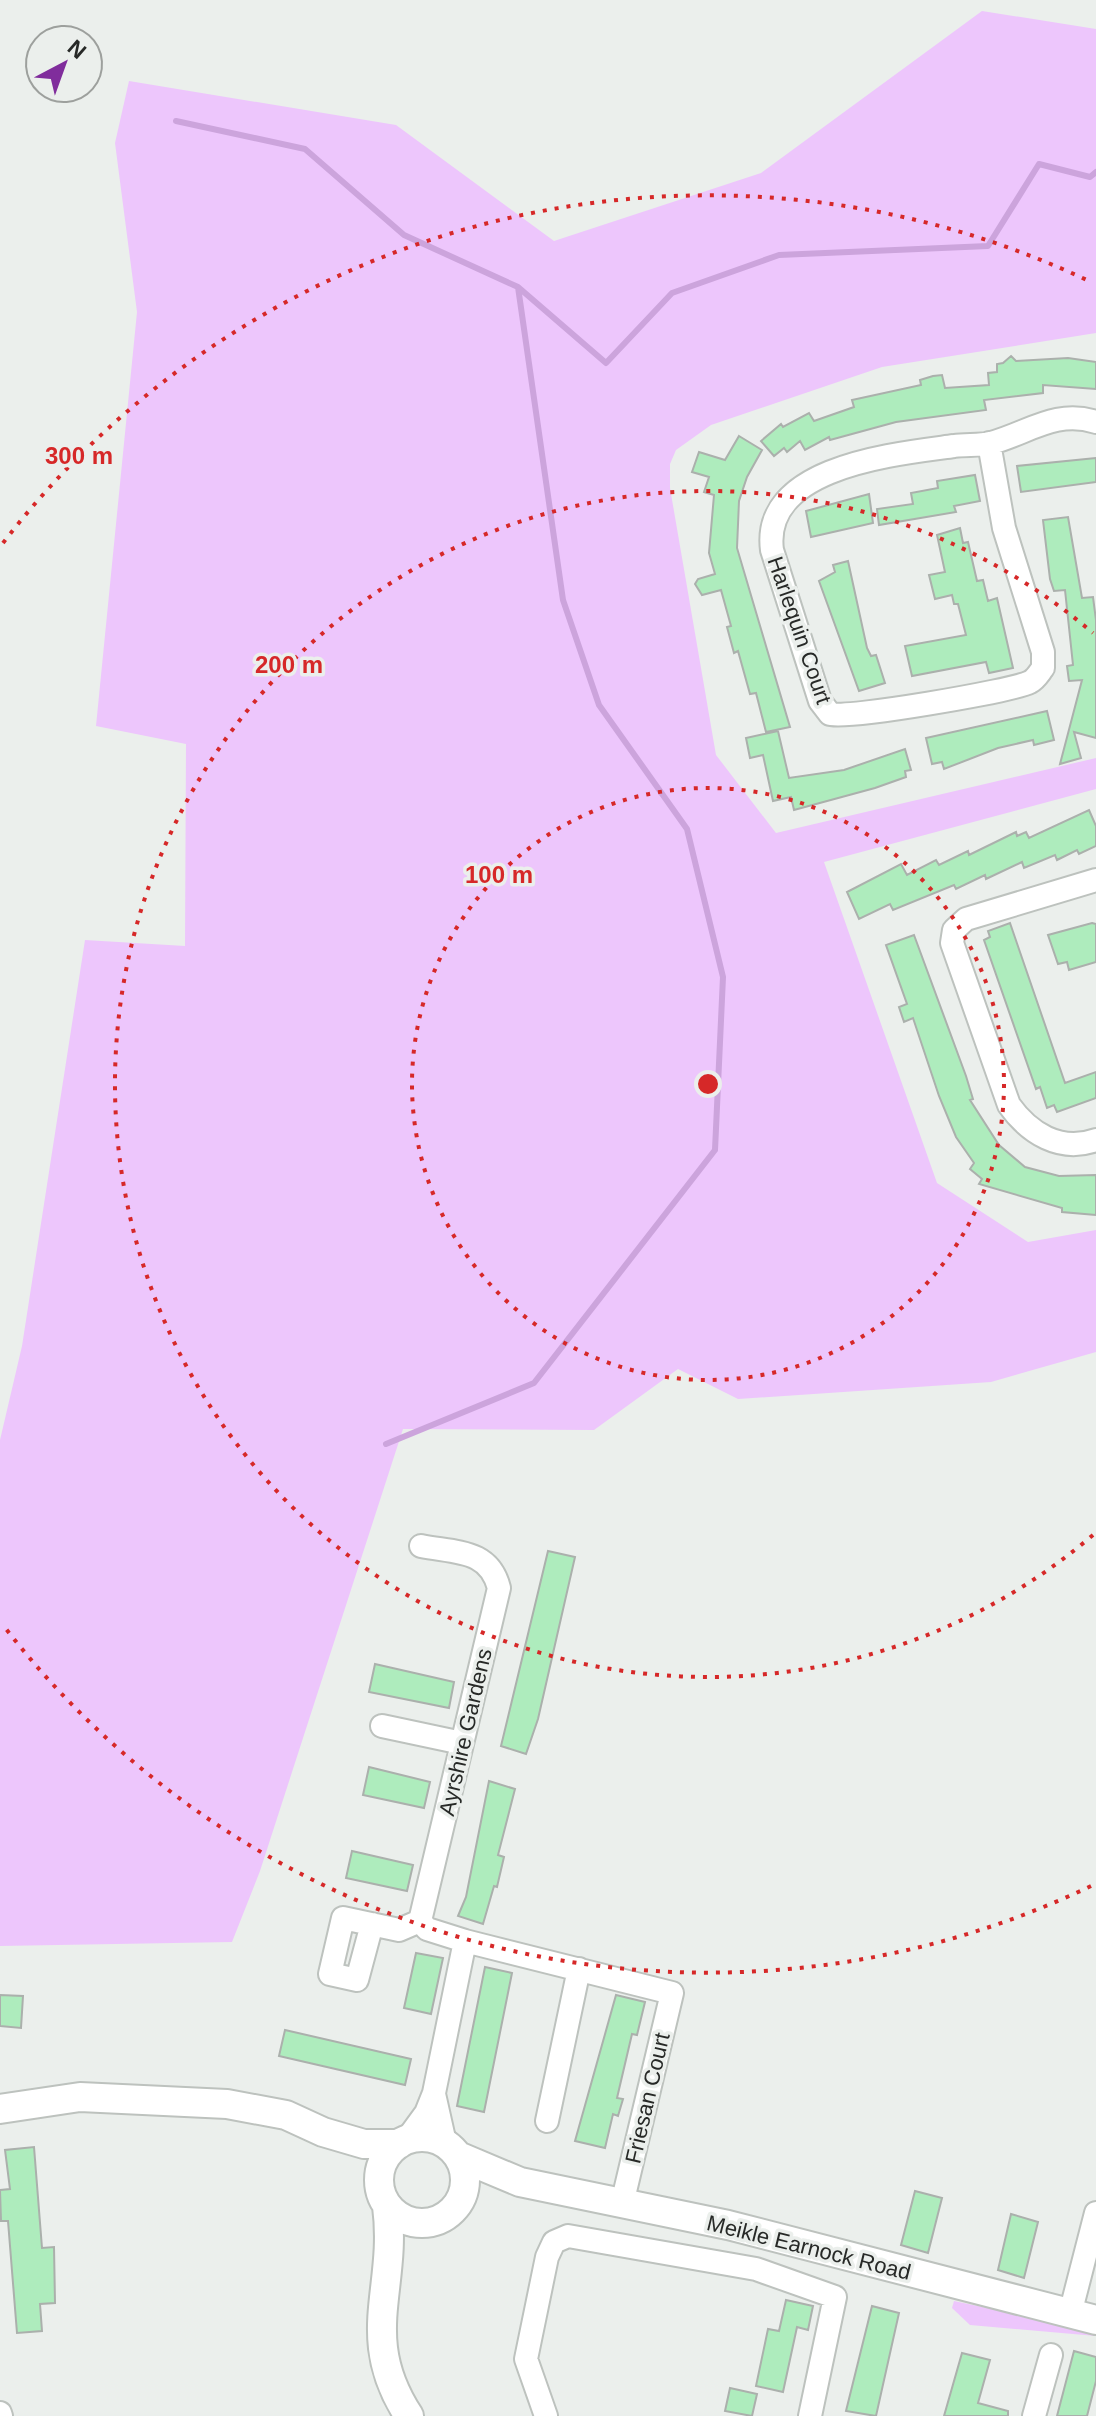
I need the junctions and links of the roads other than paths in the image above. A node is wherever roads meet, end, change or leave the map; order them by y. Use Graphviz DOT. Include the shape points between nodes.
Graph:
graph roads {
  1 [pos="1096,422"];
  2 [pos="989,443"];
  3 [pos="1096,880"];
  4 [pos="1096,1140"];
  5 [pos="421,1546"];
  6 [pos="382,1726"];
  7 [pos="462,1743"];
  8 [pos="420,1921"];
  9 [pos="372,1924"];
  10 [pos="465,1941"];
  11 [pos="579,1969"];
  12 [pos="434,2093"];
  13 [pos="0,2109"];
  14 [pos="547,2121"];
  15 [pos="323,2132"];
  16 [pos="403,2141"];
  17 [pos="452,2150"];
  18 [pos="520,2182"];
  19 [pos="383,2195"];
  20 [pos="622,2204"];
  21 [pos="1096,2213"];
  22 [pos="446,2214"];
  23 [pos="389,2269"];
  24 [pos="1083,2317"];
  25 [pos="1051,2355"];
  26 [pos="409,2416"];
  27 [pos="546,2416"];
  28 [pos="810,2416"];
  29 [pos="1034,2416"];
  1 -- 2 [label="street, Harlequin Court" via="1059,418"];
  2 -- 2 [label="street, Harlequin Court" via="1004,528 1043,652 1043,668 1031,681 958,700 846,717 830,714 820,701 772,550 770,535 781,508 802,484 828,472 883,458"];
  3 -- 4 [label="street" via="966,919 954,930 952,943 1009,1105 1021,1122 1050,1141"];
  5 -- 7 [label="street, Ayrshire Gardens" via="483,1559 495,1571 499,1588"];
  6 -- 7 [label="street"];
  7 -- 8 [label="street, Ayrshire Gardens"];
  8 -- 9 [label="street" via="399,1930"];
  8 -- 10 [label="street" via="427,1929"];
  10 -- 11 [label="street"];
  10 -- 12 [label="street"];
  11 -- 14 [label="street"];
  11 -- 20 [label="street, Friesan Court" via="672,1993"];
  12 -- 16 [label="street" via="426,2113"];
  12 -- 17 [label="street"];
  13 -- 15 [label="street" via="80,2097 227,2104 286,2115"];
  15 -- 16 [label="street" via="364,2144"];
  15 -- 19 [label="street"];
  16 -- 17 [label="street" via="426,2137"];
  16 -- 19 [label="street" via="380,2166"];
  17 -- 18 [label="street, Meikle Earnock Road"];
  17 -- 22 [label="street" via="465,2175 463,2194"];
  18 -- 20 [label="street, Meikle Earnock Road"];
  18 -- 22 [label="street, Meikle Earnock Road" via="486,2191"];
  19 -- 22 [label="street" via="399,2217 417,2224"];
  19 -- 23 [label="street" via="391,2234"];
  20 -- 24 [label="street, Meikle Earnock Road" via="728,2225"];
  21 -- 24 [label="street"];
  22 -- 23 [label="street"];
  23 -- 26 [label="street" via="380,2335 385,2370"];
  25 -- 29 [label="street"];
  27 -- 28 [label="street" via="526,2359 547,2257 554,2242 568,2236 756,2269 835,2297"];
}
